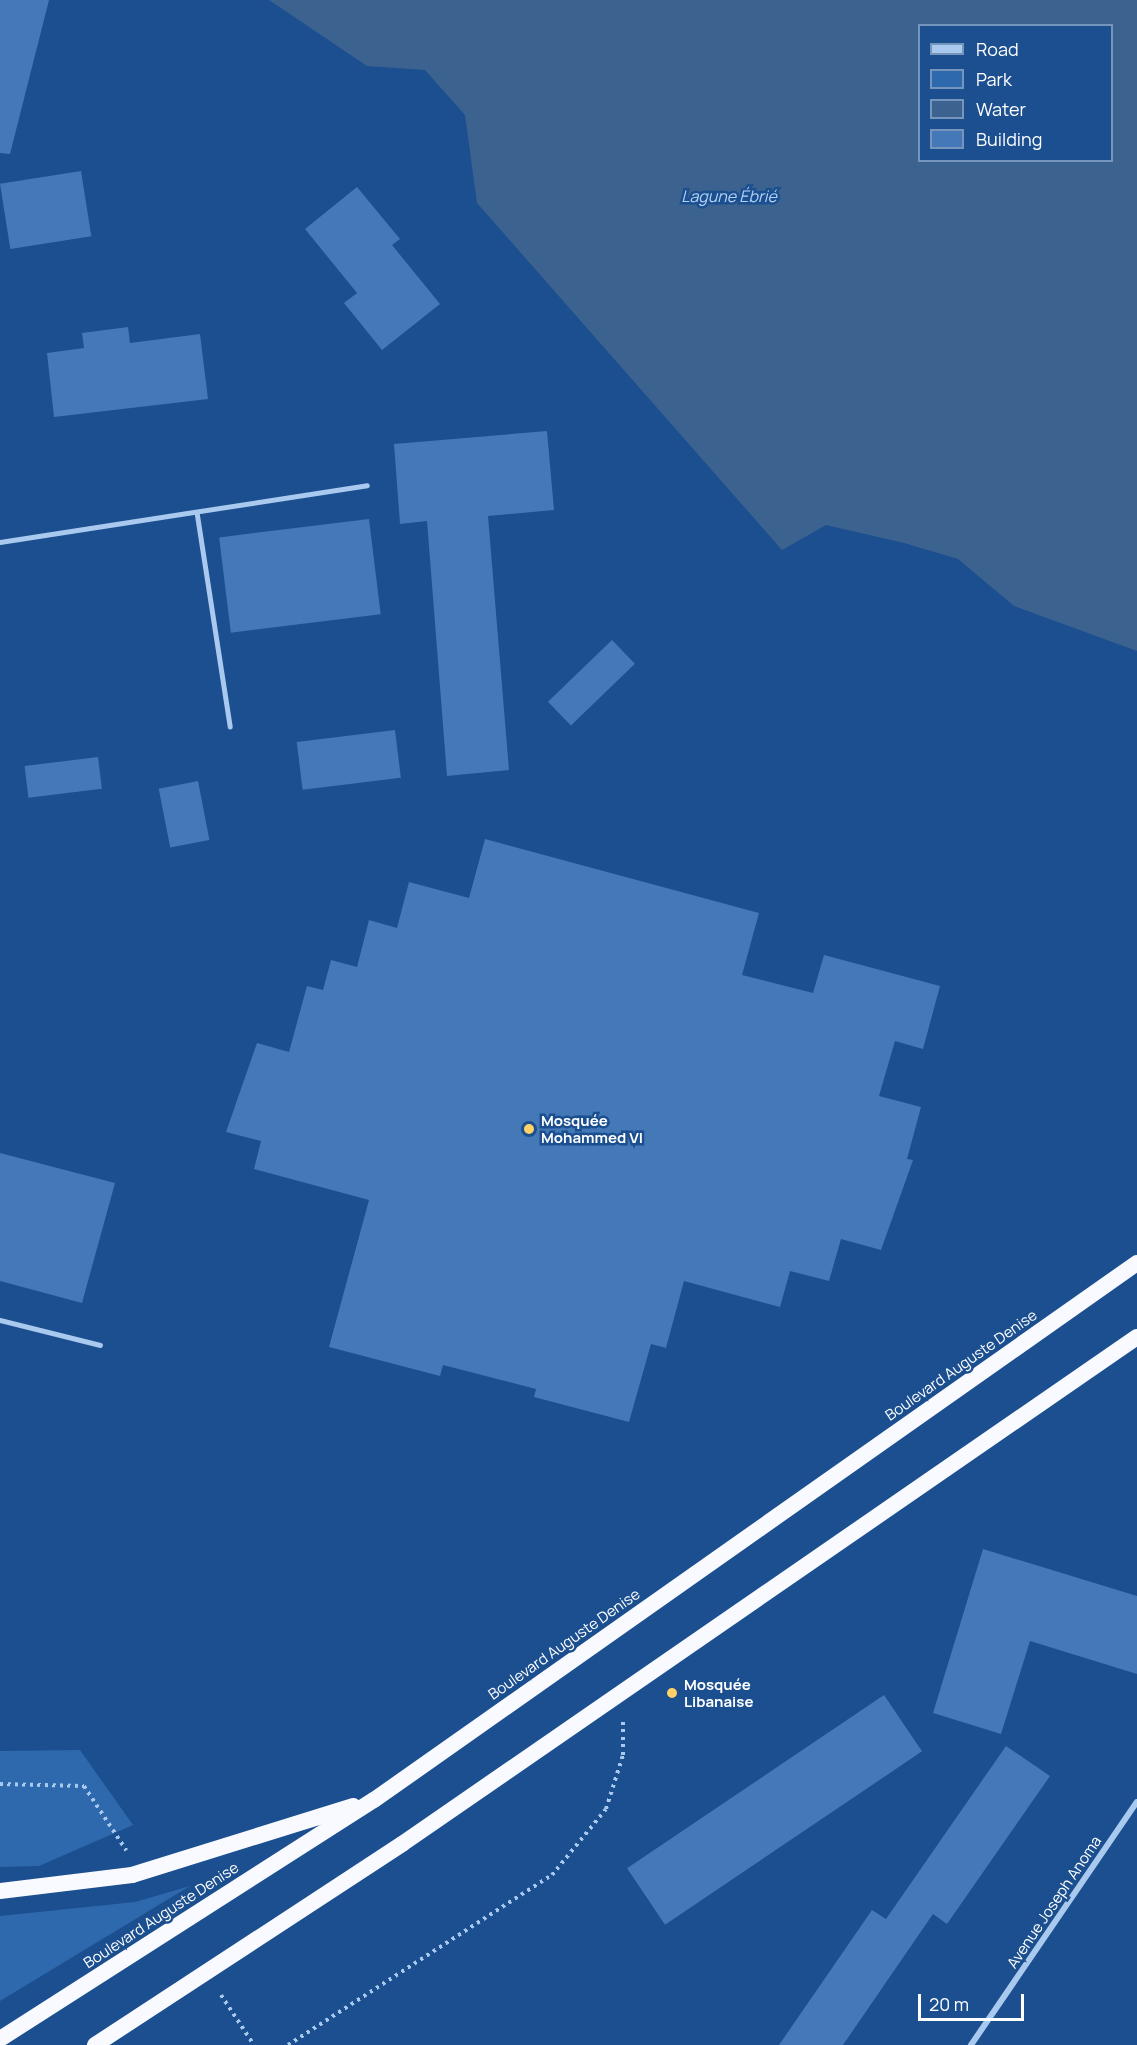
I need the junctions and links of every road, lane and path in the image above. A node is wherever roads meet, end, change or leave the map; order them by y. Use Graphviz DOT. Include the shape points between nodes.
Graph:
graph roads {
  1 [pos="367,485"];
  2 [pos="198,512"];
  3 [pos="0,542"];
  4 [pos="230,726"];
  5 [pos="1137,1263"];
  6 [pos="0,1320"];
  7 [pos="1137,1337"];
  8 [pos="100,1345"];
  9 [pos="623,1692"];
  10 [pos="0,1784"];
  11 [pos="84,1786"];
  12 [pos="374,1800"];
  13 [pos="1137,1802"];
  14 [pos="0,1891"];
  15 [pos="0,2039"];
  16 [pos="95,2045"];
  17 [pos="288,2045"];
  18 [pos="970,2045"];
  1 -- 2 [label="lane"];
  2 -- 3 [label="lane"];
  2 -- 4 [label="lane"];
  5 -- 12 [label="highway, Boulevard Auguste Denise"];
  6 -- 8 [label="lane"];
  7 -- 9 [label="highway"];
  9 -- 16 [label="highway"];
  9 -- 17 [label="path" via="623,1755 606,1809 552,1875"];
  10 -- 11 [label="path"];
  12 -- 14 [label="highway" via="132,1875"];
  12 -- 15 [label="highway, Boulevard Auguste Denise"];
  13 -- 18 [label="street, Avenue Joseph Anoma"];
}
